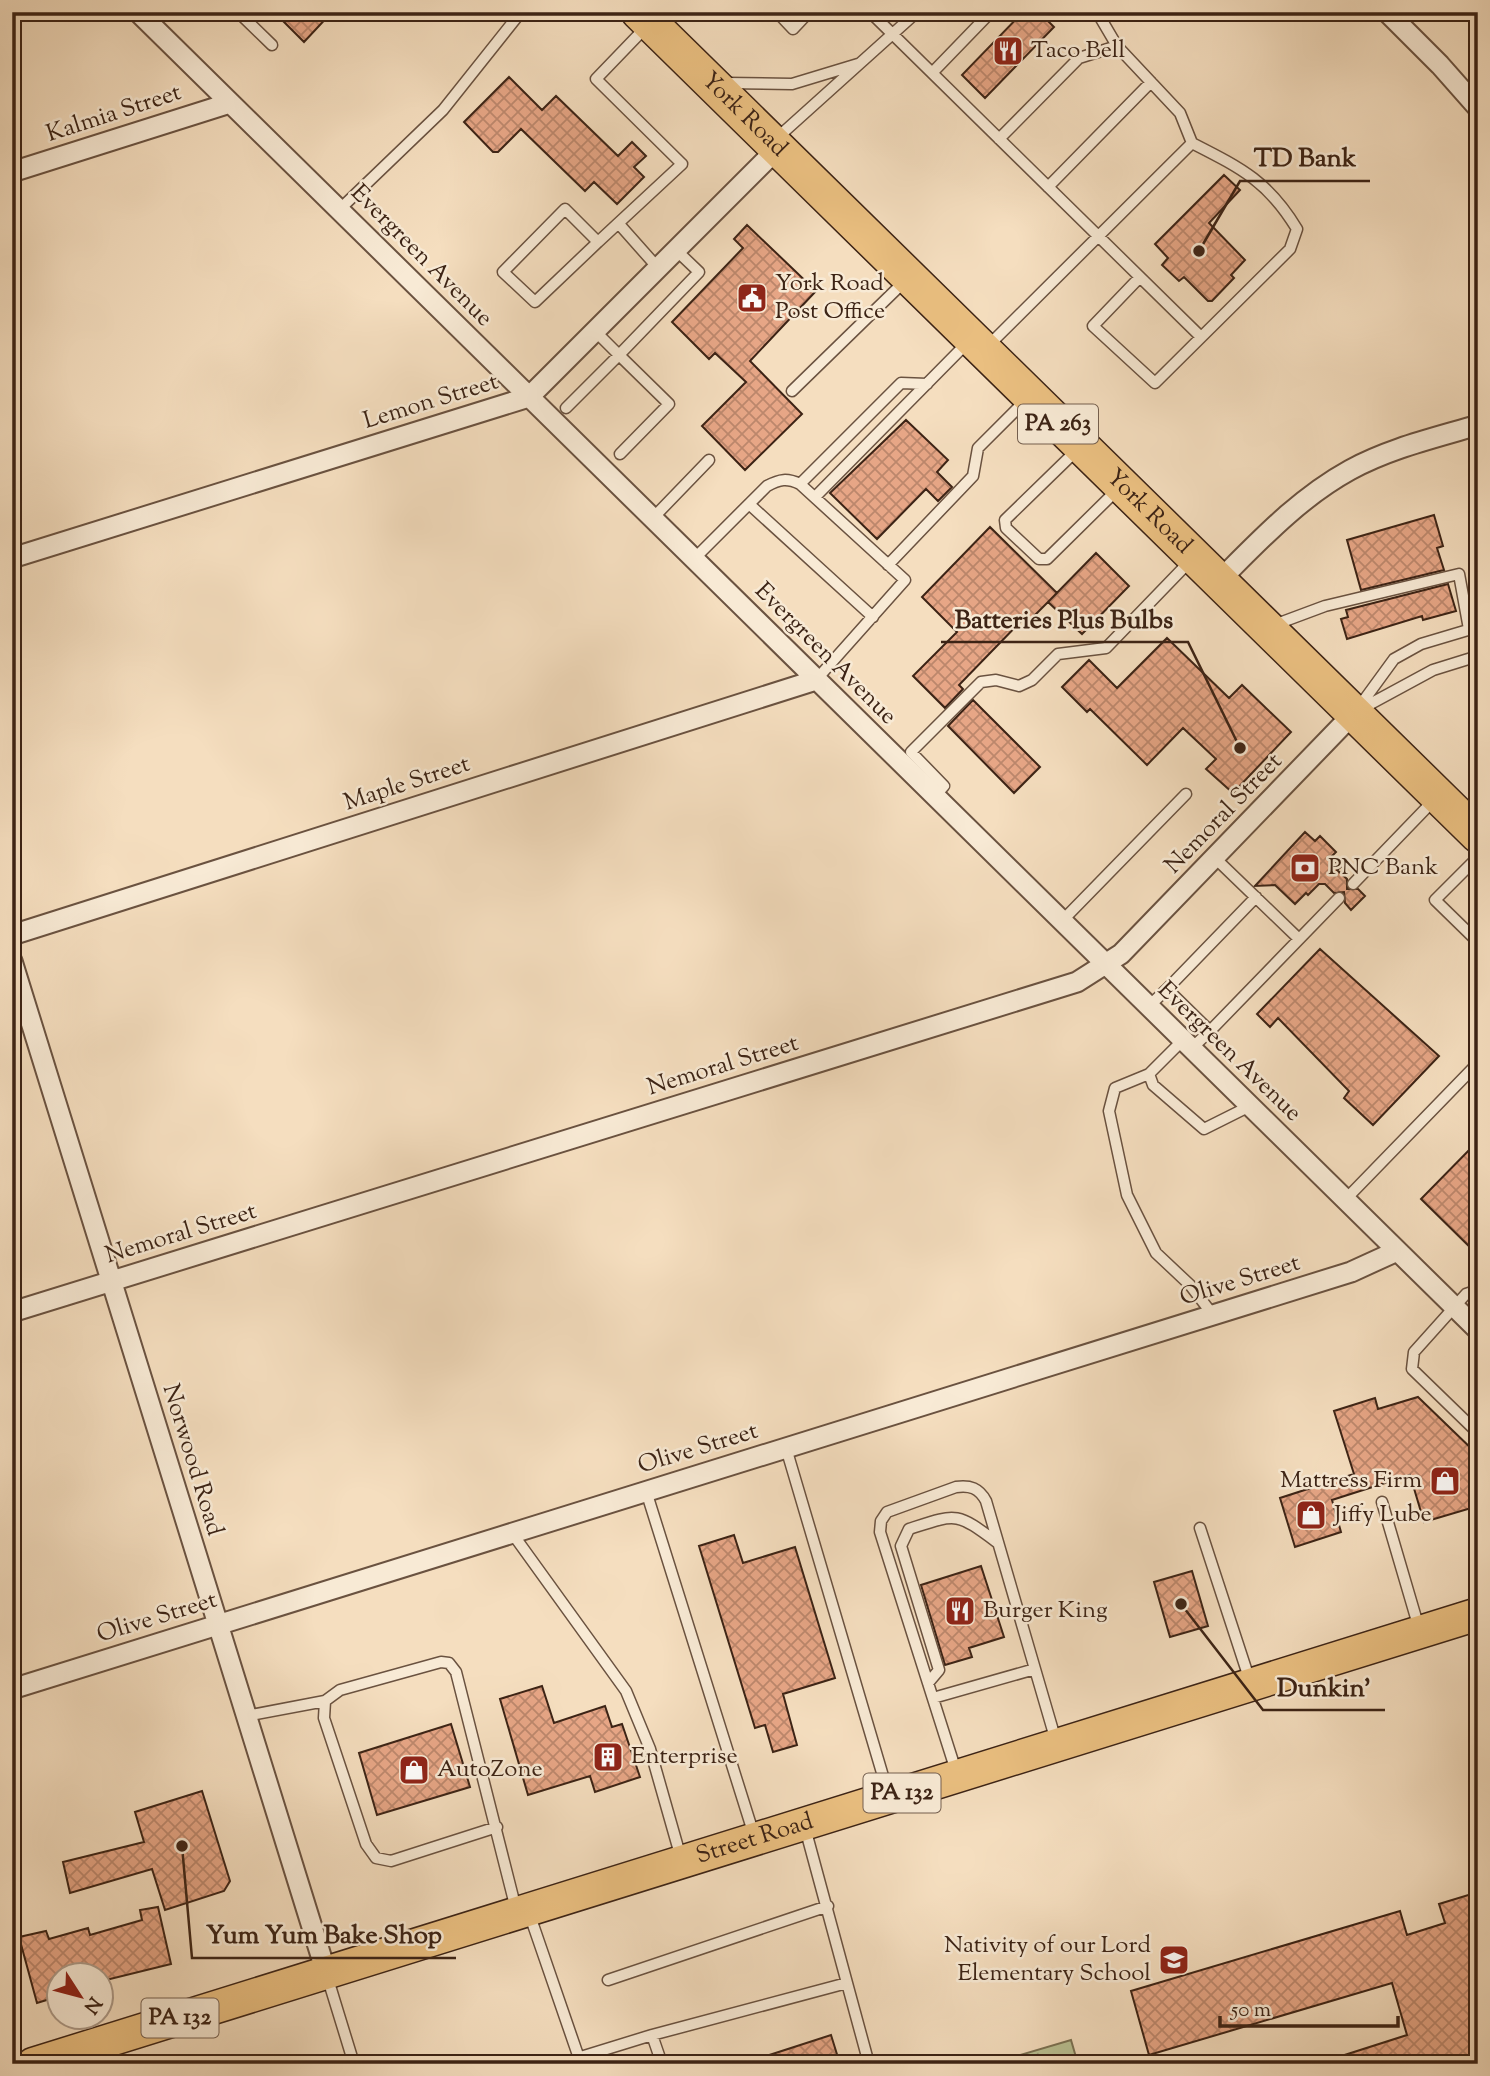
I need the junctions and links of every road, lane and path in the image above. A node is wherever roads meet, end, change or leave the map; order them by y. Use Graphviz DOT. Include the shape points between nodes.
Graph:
graph roads {
  1 [pos="238,12"];
  2 [pos="522,12"];
  3 [pos="777,12"];
  4 [pos="809,12"];
  5 [pos="870,12"];
  6 [pos="917,12"];
  7 [pos="991,12"];
  8 [pos="1097,12"];
  9 [pos="1387,12"];
  10 [pos="148,16"];
  11 [pos="644,18"];
  12 [pos="893,36"];
  13 [pos="272,45"];
  14 [pos="1117,46"];
  15 [pos="862,63"];
  16 [pos="932,73"];
  17 [pos="709,82"];
  18 [pos="1151,82"];
  19 [pos="230,103"];
  20 [pos="1478,108"];
  21 [pos="999,139"];
  22 [pos="1192,143"];
  23 [pos="774,146"];
  24 [pos="12,172"];
  25 [pos="1048,187"];
  26 [pos="339,210"];
  27 [pos="619,225"];
  28 [pos="1098,236"];
  29 [pos="598,242"];
  30 [pos="676,250"];
  31 [pos="658,268"];
  32 [pos="1140,277"];
  33 [pos="909,278"];
  34 [pos="595,331"];
  35 [pos="1201,337"];
  36 [pos="977,344"];
  37 [pos="619,355"];
  38 [pos="927,384"];
  39 [pos="792,391"];
  40 [pos="1030,396"];
  41 [pos="529,397"];
  42 [pos="566,408"];
  43 [pos="1478,425"];
  44 [pos="1081,446"];
  45 [pos="620,454"];
  46 [pos="709,460"];
  47 [pos="800,484"];
  48 [pos="1121,485"];
  49 [pos="815,497"];
  50 [pos="749,504"];
  51 [pos="653,518"];
  52 [pos="1194,557"];
  53 [pos="12,558"];
  54 [pos="694,559"];
  55 [pos="888,565"];
  56 [pos="1219,581"];
  57 [pos="873,617"];
  58 [pos="1267,628"];
  59 [pos="1473,628"];
  60 [pos="1478,656"];
  61 [pos="817,680"];
  62 [pos="1354,713"];
  63 [pos="1186,794"];
  64 [pos="935,796"];
  65 [pos="1438,796"];
  66 [pos="1478,835"];
  67 [pos="1215,858"];
  68 [pos="1478,858"];
  69 [pos="1353,884"];
  70 [pos="1256,897"];
  71 [pos="1339,898"];
  72 [pos="1062,921"];
  73 [pos="12,935"];
  74 [pos="1299,939"];
  75 [pos="1478,942"];
  76 [pos="12,961"];
  77 [pos="1105,964"];
  78 [pos="1167,989"];
  79 [pos="1149,1007"];
  80 [pos="1210,1031"];
  81 [pos="1183,1040"];
  82 [pos="1478,1063"];
  83 [pos="1149,1074"];
  84 [pos="1250,1106"];
  85 [pos="1345,1200"];
  86 [pos="1397,1251"];
  87 [pos="112,1281"];
  88 [pos="1478,1290"];
  89 [pos="1454,1306"];
  90 [pos="12,1312"];
  91 [pos="1213,1315"];
  92 [pos="1478,1330"];
  93 [pos="1478,1433"];
  94 [pos="786,1448"];
  95 [pos="646,1491"];
  96 [pos="1382,1502"];
  97 [pos="1200,1528"];
  98 [pos="512,1533"];
  99 [pos="998,1543"];
  100 [pos="1478,1614"];
  101 [pos="217,1625"];
  102 [pos="1420,1632"];
  103 [pos="1035,1669"];
  104 [pos="928,1683"];
  105 [pos="1252,1684"];
  106 [pos="12,1689"];
  107 [pos="933,1698"];
  108 [pos="324,1701"];
  109 [pos="245,1716"];
  110 [pos="1057,1745"];
  111 [pos="958,1776"];
  112 [pos="890,1797"];
  113 [pos="804,1824"];
  114 [pos="497,1827"];
  115 [pos="755,1839"];
  116 [pos="682,1862"];
  117 [pos="828,1906"];
  118 [pos="522,1911"];
  119 [pos="326,1972"];
  120 [pos="608,1980"];
  121 [pos="847,1983"];
  122 [pos="652,2035"];
  123 [pos="580,2061"];
  124 [pos="38,2063"];
  125 [pos="354,2064"];
  126 [pos="558,2064"];
  127 [pos="662,2064"];
  128 [pos="869,2064"];
  1 -- 13 [label="lane"];
  2 -- 26 [label="lane" via="443,110"];
  3 -- 4 [label="lane" via="793,29"];
  5 -- 12 [label="lane"];
  6 -- 12 [label="lane"];
  7 -- 16 [label="lane"];
  8 -- 14 [label="lane"];
  9 -- 20 [label="street"];
  10 -- 19 [label="street, Evergreen Avenue"];
  11 -- 17 [label="highway, York Road / PA 263"];
  11 -- 27 [label="lane" via="596,79 682,164"];
  12 -- 15 [label="lane"];
  12 -- 16 [label="lane"];
  14 -- 18 [label="lane"];
  14 -- 21 [label="lane" via="1079,58"];
  15 -- 17 [label="lane" via="792,84"];
  15 -- 23 [label="lane"];
  16 -- 21 [label="lane"];
  17 -- 23 [label="highway, York Road / PA 263"];
  18 -- 22 [label="lane" via="1180,113"];
  18 -- 25 [label="lane"];
  19 -- 24 [label="street, Kalmia Street"];
  19 -- 26 [label="street, Evergreen Avenue"];
  21 -- 25 [label="lane"];
  22 -- 28 [label="lane"];
  22 -- 35 [label="lane" via="1248,171 1282,204 1297,229 1290,249"];
  23 -- 30 [label="street, Lemon Street"];
  23 -- 33 [label="highway, York Road / PA 263"];
  25 -- 28 [label="lane"];
  26 -- 41 [label="street, Evergreen Avenue"];
  27 -- 29 [label="lane"];
  27 -- 31 [label="lane"];
  28 -- 32 [label="lane"];
  28 -- 36 [label="lane"];
  29 -- 29 [label="lane" via="565,209 503,272 536,302"];
  30 -- 31 [label="street, Lemon Street"];
  30 -- 37 [label="lane" via="699,272"];
  31 -- 34 [label="street, Lemon Street"];
  32 -- 35 [label="lane"];
  32 -- 35 [label="lane" via="1093,326 1155,383"];
  33 -- 36 [label="highway, York Road / PA 263"];
  33 -- 39 [label="lane"];
  34 -- 37 [label="lane"];
  34 -- 41 [label="street, Lemon Street"];
  36 -- 38 [label="lane"];
  36 -- 40 [label="highway, York Road / PA 263"];
  37 -- 42 [label="lane"];
  37 -- 45 [label="lane" via="669,404"];
  38 -- 47 [label="lane" via="901,383"];
  38 -- 49 [label="lane"];
  40 -- 44 [label="highway, York Road / PA 263"];
  40 -- 55 [label="lane" via="978,448 973,476"];
  41 -- 51 [label="street, Evergreen Avenue"];
  41 -- 53 [label="street, Lemon Street"];
  43 -- 56 [label="street" via="1352,469 1281,519"];
  44 -- 48 [label="highway, York Road / PA 263"];
  44 -- 48 [label="lane" via="1005,520 1006,528 1039,559 1047,559"];
  46 -- 51 [label="lane"];
  47 -- 49 [label="lane"];
  47 -- 50 [label="lane" via="779,480"];
  48 -- 52 [label="highway, York Road / PA 263"];
  49 -- 55 [label="lane"];
  50 -- 54 [label="lane"];
  50 -- 57 [label="lane"];
  51 -- 54 [label="street, Evergreen Avenue"];
  52 -- 56 [label="highway, York Road / PA 263"];
  52 -- 64 [label="lane" via="1106,648 1058,654 1032,680 1019,686 996,680 981,682 911,752 944,786"];
  54 -- 61 [label="street, Evergreen Avenue"];
  55 -- 57 [label="lane" via="905,580"];
  56 -- 58 [label="highway, York Road / PA 263"];
  57 -- 61 [label="lane"];
  58 -- 59 [label="lane" via="1325,606 1459,574"];
  58 -- 62 [label="highway, York Road / PA 263"];
  59 -- 62 [label="lane" via="1421,644 1394,659"];
  60 -- 62 [label="lane" via="1433,670"];
  61 -- 64 [label="street, Evergreen Avenue"];
  61 -- 73 [label="street, Maple Street"];
  62 -- 65 [label="highway, York Road / PA 263"];
  62 -- 67 [label="street, Nemoral Street"];
  63 -- 72 [label="lane"];
  64 -- 72 [label="street, Evergreen Avenue"];
  65 -- 66 [label="highway, York Road / PA 263"];
  65 -- 69 [label="lane"];
  67 -- 70 [label="lane"];
  67 -- 77 [label="street, Nemoral Street" via="1121,954"];
  68 -- 75 [label="lane" via="1435,900"];
  70 -- 74 [label="lane"];
  70 -- 78 [label="lane"];
  71 -- 74 [label="lane"];
  72 -- 77 [label="street, Evergreen Avenue"];
  74 -- 80 [label="lane"];
  76 -- 87 [label="street, Norwood Road"];
  77 -- 79 [label="street, Evergreen Avenue"];
  77 -- 87 [label="street, Nemoral Street" via="1077,982"];
  78 -- 79 [label="lane"];
  78 -- 80 [label="lane"];
  79 -- 81 [label="street, Evergreen Avenue"];
  80 -- 81 [label="lane" via="1194,1046"];
  81 -- 83 [label="lane"];
  81 -- 84 [label="street, Evergreen Avenue"];
  82 -- 85 [label="lane"];
  83 -- 84 [label="lane" via="1153,1085 1203,1129"];
  83 -- 91 [label="lane" via="1115,1088 1109,1111 1127,1195 1156,1253"];
  84 -- 85 [label="street, Evergreen Avenue"];
  85 -- 86 [label="street, Evergreen Avenue"];
  86 -- 89 [label="street, Evergreen Avenue"];
  86 -- 91 [label="street, Olive Street" via="1351,1272"];
  87 -- 90 [label="street, Nemoral Street"];
  87 -- 101 [label="street, Norwood Road"];
  88 -- 89 [label="lane"];
  89 -- 92 [label="street, Evergreen Avenue"];
  89 -- 93 [label="lane" via="1414,1352 1412,1369"];
  91 -- 94 [label="street, Olive Street"];
  94 -- 95 [label="street, Olive Street"];
  94 -- 112 [label="lane"];
  95 -- 98 [label="street, Olive Street"];
  95 -- 115 [label="lane"];
  96 -- 102 [label="lane"];
  97 -- 105 [label="lane"];
  98 -- 101 [label="street, Olive Street"];
  98 -- 116 [label="lane" via="626,1691 650,1749"];
  99 -- 103 [label="lane"];
  99 -- 104 [label="lane" via="966,1519 950,1515 909,1529 901,1546 939,1670"];
  99 -- 104 [label="lane" via="982,1493 967,1485 897,1507 881,1521 884,1546"];
  100 -- 102 [label="main road, Street Road / PA 132"];
  101 -- 106 [label="street, Olive Street"];
  101 -- 109 [label="street, Norwood Road"];
  102 -- 105 [label="main road, Street Road / PA 132"];
  103 -- 107 [label="lane"];
  103 -- 110 [label="lane"];
  104 -- 107 [label="lane"];
  105 -- 110 [label="main road, Street Road / PA 132"];
  107 -- 111 [label="lane"];
  108 -- 109 [label="lane"];
  108 -- 114 [label="lane" via="324,1718 366,1844 376,1858 391,1861"];
  108 -- 114 [label="lane" via="340,1690 449,1663 456,1672"];
  109 -- 119 [label="street, Norwood Road"];
  110 -- 111 [label="main road, Street Road / PA 132"];
  111 -- 112 [label="main road, Street Road / PA 132"];
  112 -- 113 [label="main road, Street Road / PA 132"];
  113 -- 115 [label="main road, Street Road / PA 132"];
  113 -- 117 [label="lane"];
  114 -- 118 [label="lane"];
  115 -- 116 [label="main road, Street Road / PA 132"];
  116 -- 118 [label="main road, Street Road / PA 132"];
  117 -- 120 [label="lane"];
  117 -- 121 [label="lane"];
  118 -- 119 [label="main road, Street Road / PA 132"];
  118 -- 123 [label="lane"];
  119 -- 124 [label="main road, Street Road / PA 132"];
  119 -- 125 [label="lane"];
  121 -- 122 [label="lane"];
  121 -- 128 [label="lane"];
  122 -- 123 [label="lane"];
  122 -- 127 [label="lane"];
  123 -- 126 [label="lane"];
}
